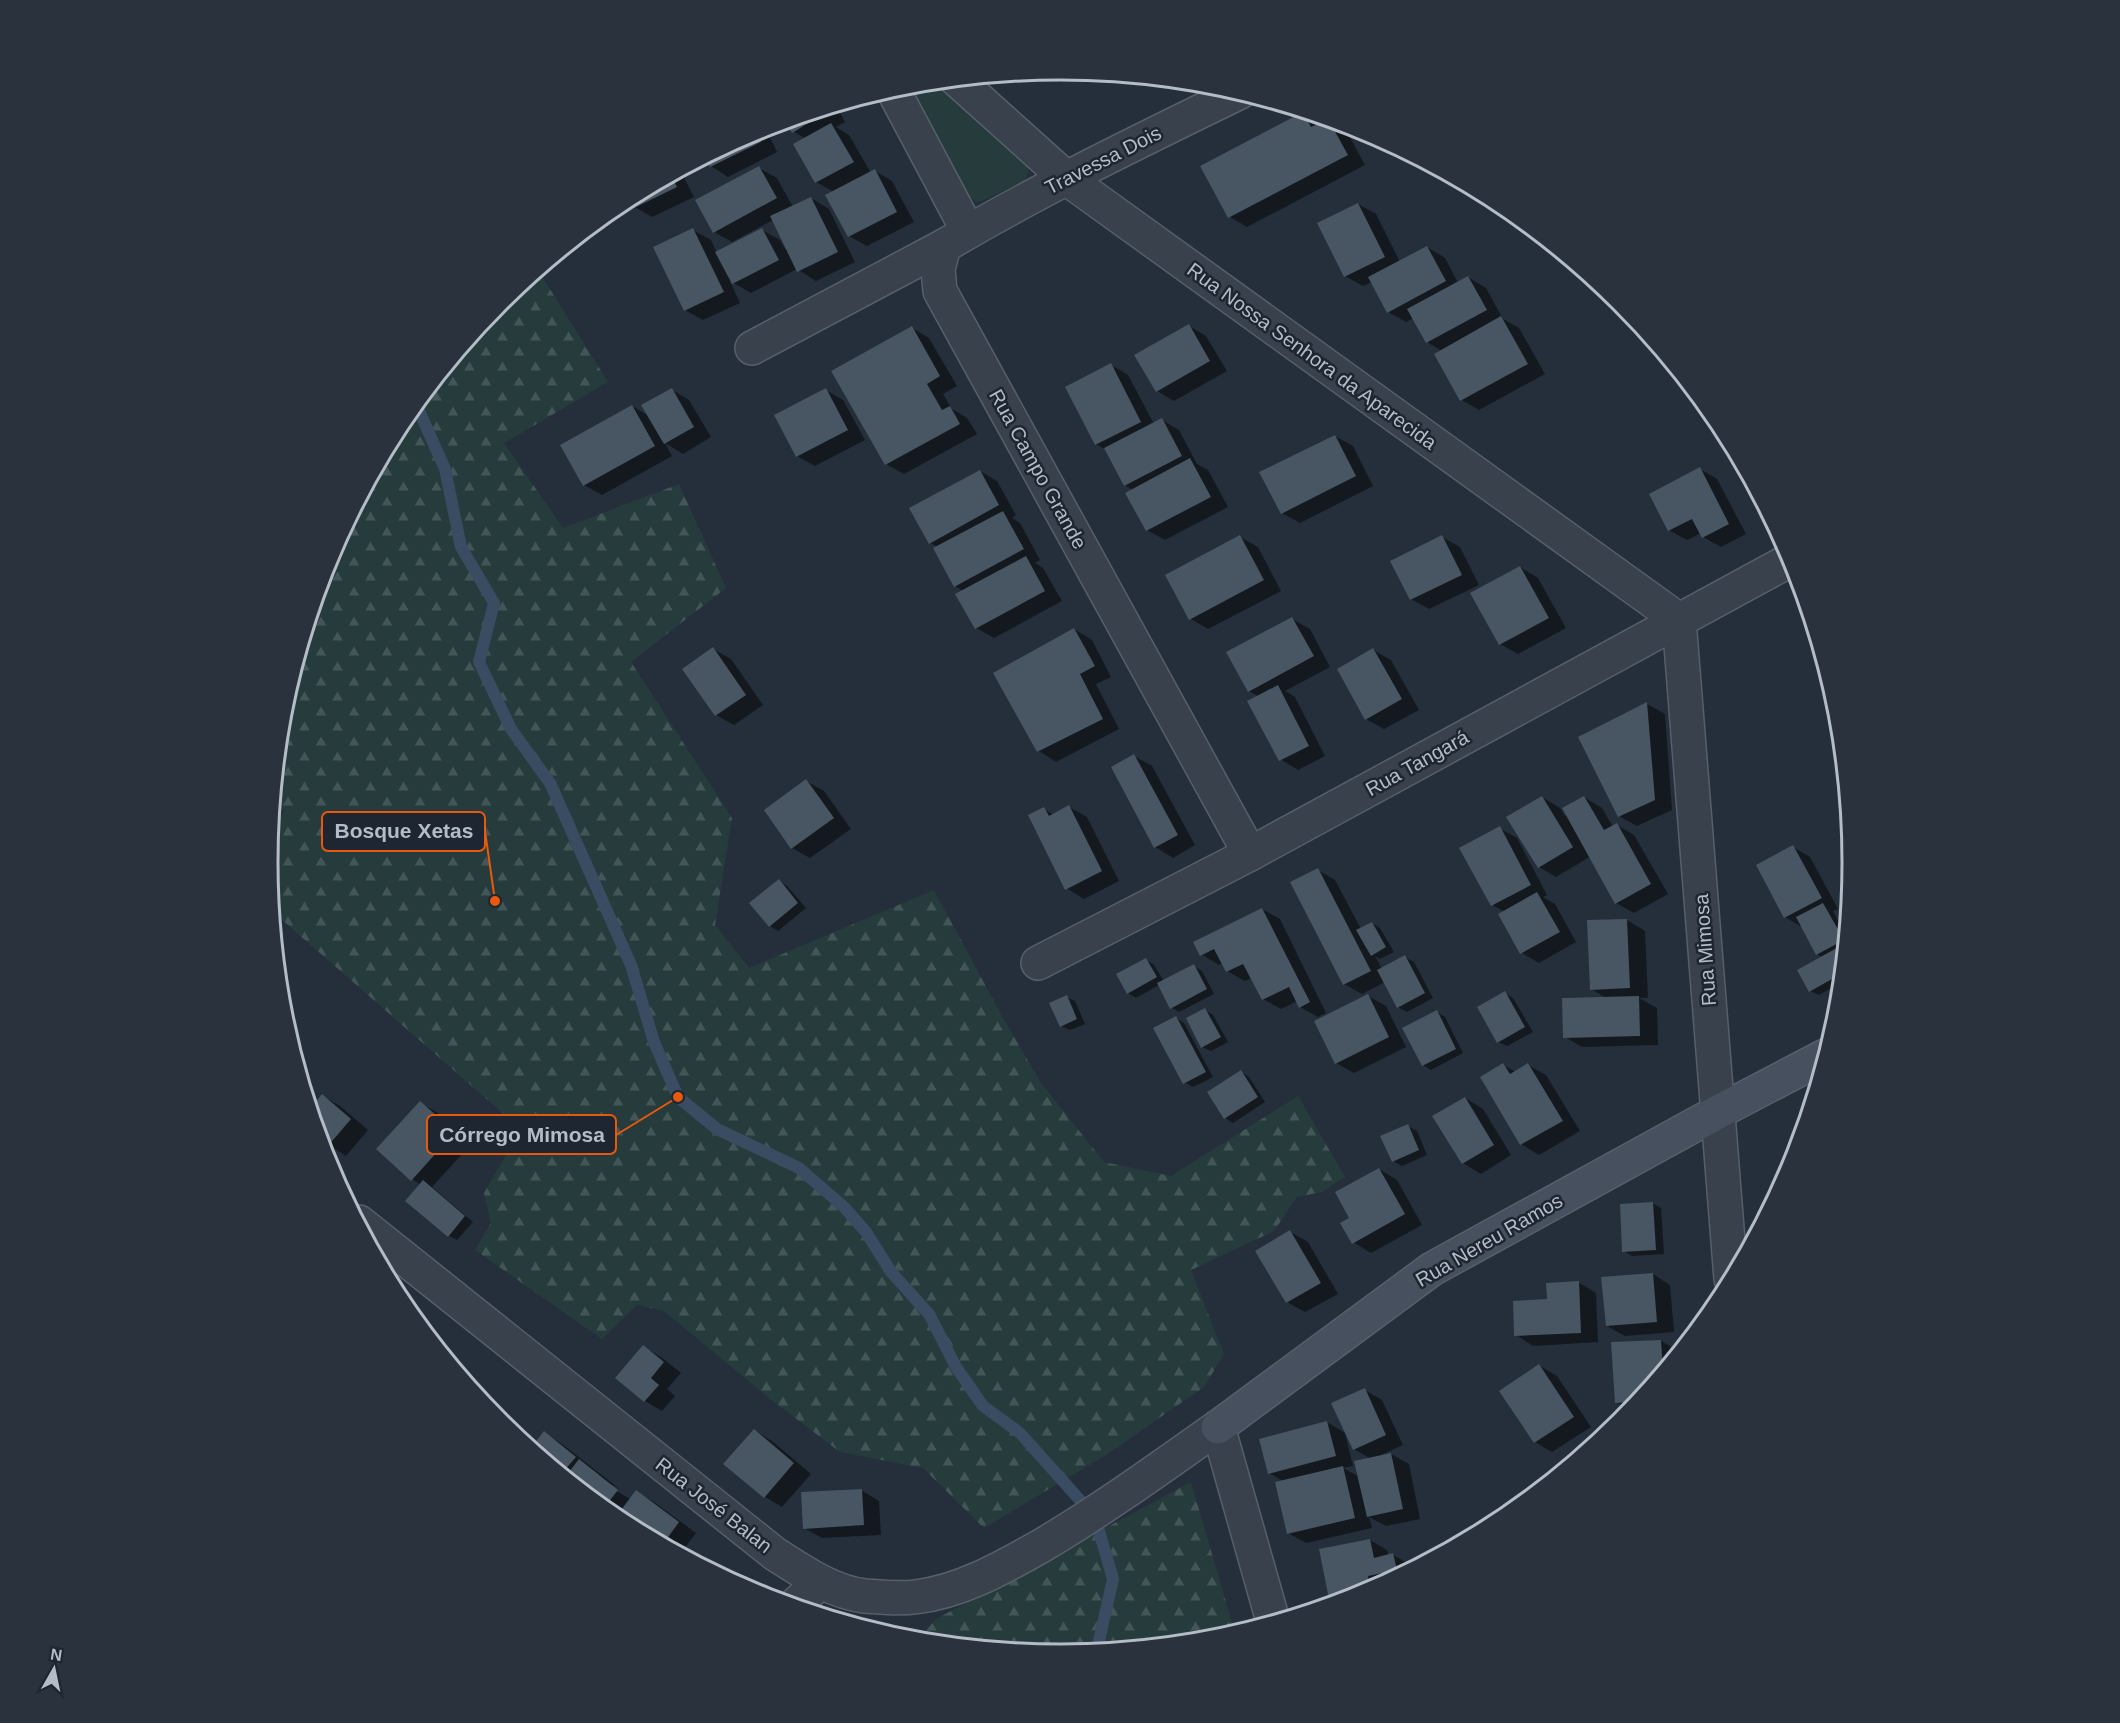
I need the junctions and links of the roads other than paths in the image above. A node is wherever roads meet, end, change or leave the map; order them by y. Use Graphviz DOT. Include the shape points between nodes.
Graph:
graph roads {
  1 [pos="963,85"];
  2 [pos="896,97"];
  3 [pos="1227,98"];
  4 [pos="1066,178"];
  5 [pos="956,239"];
  6 [pos="752,348"];
  7 [pos="1783,564"];
  8 [pos="1679,620"];
  9 [pos="1250,854"];
  10 [pos="1038,963"];
  11 [pos="1816,1061"];
  12 [pos="1718,1112"];
  13 [pos="373,1233"];
  14 [pos="1730,1264"];
  15 [pos="1218,1427"];
  16 [pos="1116,1499"];
  17 [pos="820,1582"];
  18 [pos="801,1599"];
  19 [pos="1271,1614"];
  1 -- 4 [label="street, Rua Nossa Senhora da Aparecida"];
  2 -- 5 [label="street"];
  3 -- 4 [label="street, Travessa Dois"];
  4 -- 5 [label="street, Travessa Dois"];
  4 -- 8 [label="street, Rua Nossa Senhora da Aparecida"];
  5 -- 6 [label="street, Travessa Dois"];
  5 -- 9 [label="street, Rua Campo Grande" via="938,269 940,291"];
  7 -- 8 [label="street, Rua Tangará"];
  8 -- 9 [label="street, Rua Tangará"];
  8 -- 12 [label="street, Rua Mimosa"];
  9 -- 10 [label="street, Rua Tangará"];
  11 -- 12 [label="street, Rua Nereu Ramos"];
  12 -- 14 [label="street, Rua Mimosa"];
  12 -- 15 [label="street, Rua Nereu Ramos" via="1432,1269"];
  13 -- 17 [label="street, Rua José Balan" via="775,1554"];
  15 -- 16 [label="street, Rua Nereu Ramos"];
  15 -- 19 [label="street"];
  16 -- 17 [label="street, Rua José Balan" via="996,1572 957,1587 915,1597 863,1596"];
  17 -- 18 [label="street"];
}
